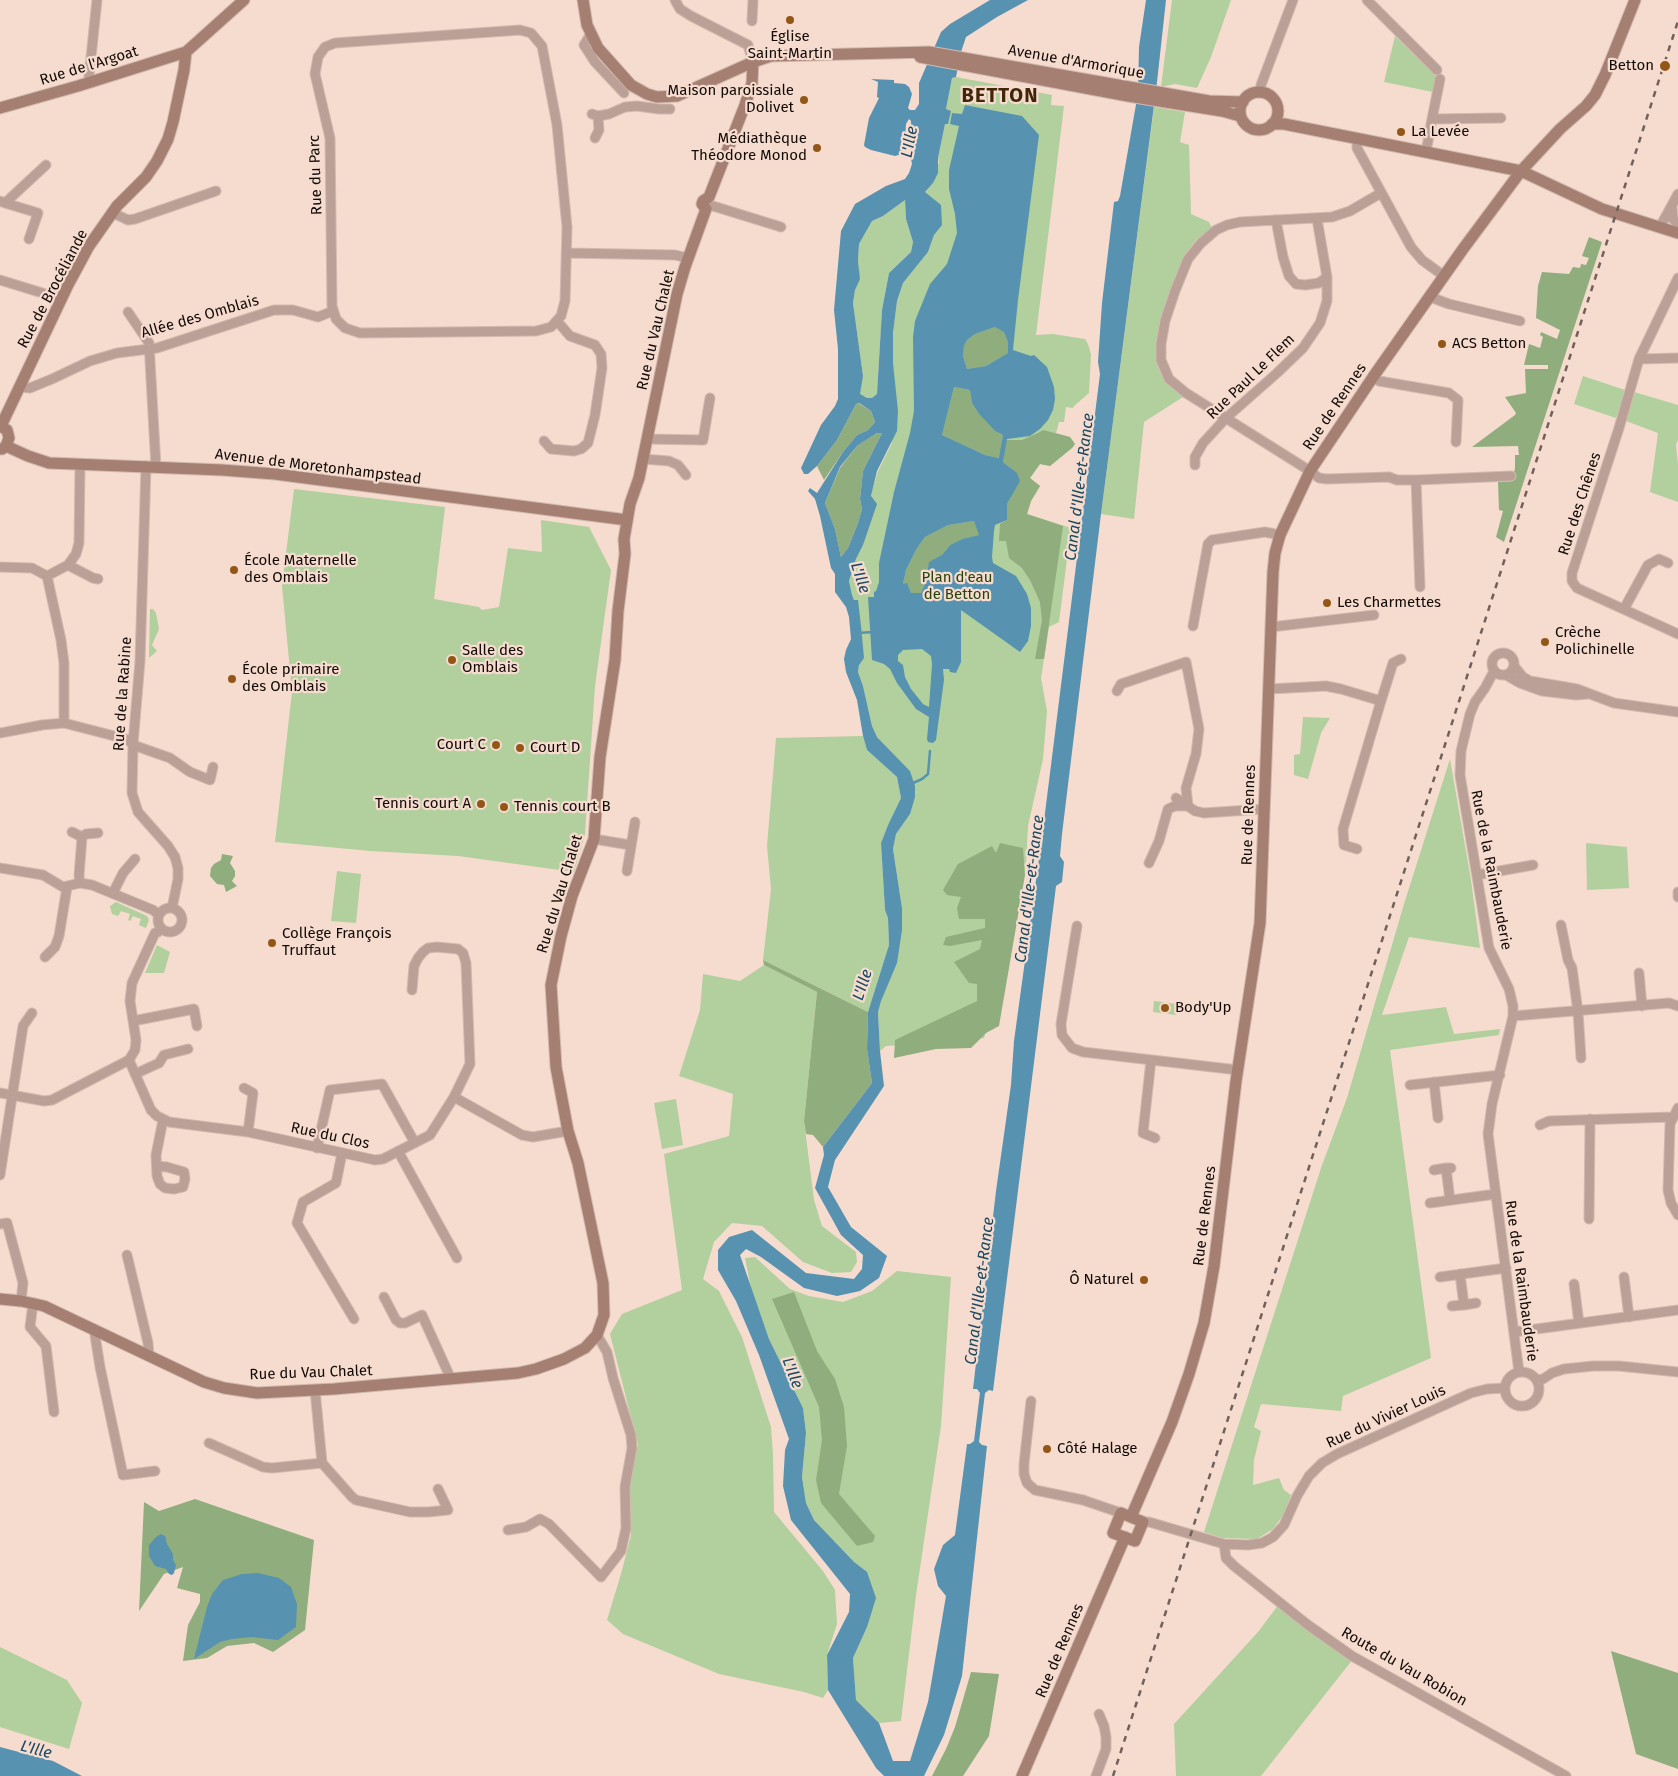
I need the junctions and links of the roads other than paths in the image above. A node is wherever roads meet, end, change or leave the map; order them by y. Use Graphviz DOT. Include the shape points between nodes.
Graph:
graph roads {
  1 [pos="96,0"];
  2 [pos="244,0"];
  3 [pos="583,0"];
  4 [pos="675,0"];
  5 [pos="753,0"];
  6 [pos="1293,0"];
  7 [pos="1367,0"];
  8 [pos="1635,0"];
  9 [pos="752,21"];
  10 [pos="186,52"];
  11 [pos="753,62"];
  12 [pos="90,81"];
  13 [pos="628,89"];
  14 [pos="1260,93"];
  15 [pos="1159,96"];
  16 [pos="1243,102"];
  17 [pos="625,107"];
  18 [pos="0,108"];
  19 [pos="670,108"];
  20 [pos="1277,111"];
  21 [pos="1240,116"];
  22 [pos="1501,118"];
  23 [pos="1432,119"];
  24 [pos="1272,124"];
  25 [pos="1314,130"];
  26 [pos="595,138"];
  27 [pos="1357,139"];
  28 [pos="1426,152"];
  29 [pos="46,165"];
  30 [pos="1521,171"];
  31 [pos="216,191"];
  32 [pos="1381,193"];
  33 [pos="1678,194"];
  34 [pos="3,202"];
  35 [pos="709,204"];
  36 [pos="1672,206"];
  37 [pos="113,214"];
  38 [pos="1317,219"];
  39 [pos="1276,220"];
  40 [pos="1678,224"];
  41 [pos="781,227"];
  42 [pos="1660,227"];
  43 [pos="1678,233"];
  44 [pos="29,239"];
  45 [pos="567,253"];
  46 [pos="688,258"];
  47 [pos="1327,276"];
  48 [pos="1444,276"];
  49 [pos="1678,278"];
  50 [pos="0,280"];
  51 [pos="1430,297"];
  52 [pos="62,299"];
  53 [pos="333,311"];
  54 [pos="128,312"];
  55 [pos="1520,321"];
  56 [pos="557,322"];
  57 [pos="150,348"];
  58 [pos="1678,358"];
  59 [pos="1639,359"];
  60 [pos="1373,376"];
  61 [pos="20,387"];
  62 [pos="710,398"];
  63 [pos="1226,418"];
  64 [pos="1,426"];
  65 [pos="647,439"];
  66 [pos="544,441"];
  67 [pos="1456,442"];
  68 [pos="3,448"];
  69 [pos="643,459"];
  70 [pos="80,465"];
  71 [pos="1195,465"];
  72 [pos="151,467"];
  73 [pos="1310,471"];
  74 [pos="686,475"];
  75 [pos="1511,476"];
  76 [pos="1416,480"];
  77 [pos="627,520"];
  78 [pos="1280,535"];
  79 [pos="1668,562"];
  80 [pos="68,565"];
  81 [pos="0,567"];
  82 [pos="47,576"];
  83 [pos="98,579"];
  84 [pos="1420,586"];
  85 [pos="1624,609"];
  86 [pos="1374,615"];
  87 [pos="1194,626"];
  88 [pos="1271,627"];
  89 [pos="1678,634"];
  90 [pos="1401,658"];
  91 [pos="1514,666"];
  92 [pos="1494,672"];
  93 [pos="1506,675"];
  94 [pos="1269,688"];
  95 [pos="1117,691"];
  96 [pos="1587,694"];
  97 [pos="1381,701"];
  98 [pos="1678,712"];
  99 [pos="64,723"];
  100 [pos="0,733"];
  101 [pos="133,744"];
  102 [pos="213,767"];
  103 [pos="1176,798"];
  104 [pos="1188,806"];
  105 [pos="1264,809"];
  106 [pos="635,822"];
  107 [pos="72,832"];
  108 [pos="98,833"];
  109 [pos="82,837"];
  110 [pos="594,839"];
  111 [pos="630,845"];
  112 [pos="1357,849"];
  113 [pos="135,859"];
  114 [pos="1149,863"];
  115 [pos="1533,865"];
  116 [pos="0,868"];
  117 [pos="627,871"];
  118 [pos="1477,876"];
  119 [pos="80,883"];
  120 [pos="67,887"];
  121 [pos="1678,892"];
  122 [pos="113,893"];
  123 [pos="1678,897"];
  124 [pos="172,908"];
  125 [pos="158,915"];
  126 [pos="1561,925"];
  127 [pos="1077,926"];
  128 [pos="160,928"];
  129 [pos="45,957"];
  130 [pos="1639,973"];
  131 [pos="412,990"];
  132 [pos="1642,1006"];
  133 [pos="1678,1006"];
  134 [pos="1578,1012"];
  135 [pos="32,1013"];
  136 [pos="1513,1016"];
  137 [pos="133,1021"];
  138 [pos="196,1026"];
  139 [pos="188,1049"];
  140 [pos="1581,1058"];
  141 [pos="129,1060"];
  142 [pos="1151,1060"];
  143 [pos="1238,1070"];
  144 [pos="135,1074"];
  145 [pos="1500,1075"];
  146 [pos="1434,1082"];
  147 [pos="1410,1085"];
  148 [pos="244,1088"];
  149 [pos="0,1094"];
  150 [pos="13,1096"];
  151 [pos="454,1097"];
  152 [pos="1678,1108"];
  153 [pos="1672,1117"];
  154 [pos="1438,1118"];
  155 [pos="1590,1119"];
  156 [pos="163,1120"];
  157 [pos="1540,1125"];
  158 [pos="568,1131"];
  159 [pos="248,1132"];
  160 [pos="1155,1138"];
  161 [pos="415,1143"];
  162 [pos="317,1148"];
  163 [pos="398,1151"];
  164 [pos="342,1153"];
  165 [pos="157,1166"];
  166 [pos="1434,1170"];
  167 [pos="0,1175"];
  168 [pos="1496,1194"];
  169 [pos="1450,1200"];
  170 [pos="1430,1203"];
  171 [pos="1678,1215"];
  172 [pos="1589,1219"];
  173 [pos="0,1224"];
  174 [pos="127,1255"];
  175 [pos="457,1258"];
  176 [pos="1506,1268"];
  177 [pos="1460,1274"];
  178 [pos="1440,1277"];
  179 [pos="1624,1277"];
  180 [pos="1574,1284"];
  181 [pos="384,1297"];
  182 [pos="0,1299"];
  183 [pos="20,1301"];
  184 [pos="33,1303"];
  185 [pos="1476,1303"];
  186 [pos="1464,1305"];
  187 [pos="1452,1306"];
  188 [pos="1678,1310"];
  189 [pos="1629,1317"];
  190 [pos="354,1319"];
  191 [pos="1579,1323"];
  192 [pos="94,1329"];
  193 [pos="1514,1332"];
  194 [pos="597,1335"];
  195 [pos="148,1355"];
  196 [pos="1520,1372"];
  197 [pos="1678,1372"];
  198 [pos="451,1379"];
  199 [pos="1537,1380"];
  200 [pos="1505,1388"];
  201 [pos="315,1390"];
  202 [pos="1031,1401"];
  203 [pos="54,1412"];
  204 [pos="209,1443"];
  205 [pos="322,1462"];
  206 [pos="155,1470"];
  207 [pos="438,1489"];
  208 [pos="1126,1515"];
  209 [pos="1143,1522"];
  210 [pos="508,1530"];
  211 [pos="1125,1537"];
  212 [pos="1224,1544"];
  213 [pos="1099,1714"];
  214 [pos="1022,1776"];
  215 [pos="1096,1776"];
  216 [pos="1566,1776"];
  1 -- 12 [label="street"];
  2 -- 10 [label="main road"];
  3 -- 13 [label="main road, Avenue d'Armorique" via="590,35"];
  4 -- 11 [label="street" via="680,9 691,16 748,45"];
  5 -- 9 [label="street"];
  6 -- 14 [label="street"];
  7 -- 23 [label="street" via="1438,74"];
  8 -- 30 [label="main road, Rue de Rennes" via="1595,95"];
  10 -- 12 [label="main road, Rue de l'Argoat"];
  10 -- 37 [label="main road, Rue de Brocéliande" via="173,122 164,148 146,177"];
  11 -- 13 [label="main road, Avenue d'Armorique" via="677,96 657,97"];
  11 -- 15 [label="main road, Avenue d'Armorique" via="771,56 904,53"];
  11 -- 35 [label="main road, Rue du Vau Chalet" via="752,83"];
  12 -- 18 [label="main road, Rue de l'Argoat"];
  13 -- 17 [label="street"];
  14 -- 16 [label="main road" via="1250,95"];
  14 -- 20 [label="main road" via="1272,99"];
  15 -- 16 [label="main road, Avenue d'Armorique"];
  15 -- 21 [label="main road, Avenue d'Armorique"];
  16 -- 21 [label="main road"];
  17 -- 19 [label="street"];
  17 -- 26 [label="street" via="617,112 595,115 599,130"];
  20 -- 24 [label="main road"];
  20 -- 25 [label="main road"];
  21 -- 24 [label="main road" via="1246,126 1257,130"];
  22 -- 23 [label="street"];
  23 -- 28 [label="street"];
  24 -- 25 [label="main road"];
  25 -- 27 [label="main road"];
  27 -- 28 [label="main road"];
  27 -- 32 [label="street" via="1357,148"];
  28 -- 30 [label="main road"];
  29 -- 34 [label="street"];
  30 -- 42 [label="main road" via="1602,209"];
  30 -- 48 [label="main road, Rue de Rennes"];
  31 -- 37 [label="street" via="135,219 128,220"];
  32 -- 38 [label="street" via="1350,211"];
  32 -- 48 [label="street" via="1411,247 1422,260"];
  33 -- 36 [label="street"];
  34 -- 44 [label="street" via="38,213"];
  35 -- 41 [label="street"];
  35 -- 46 [label="main road, Rue du Vau Chalet"];
  36 -- 40 [label="street"];
  36 -- 42 [label="street"];
  37 -- 52 [label="main road, Rue de Brocéliande" via="89,246"];
  38 -- 39 [label="street"];
  38 -- 47 [label="street, Rue Paul Le Flem"];
  39 -- 47 [label="street" via="1289,276 1296,284 1319,283"];
  39 -- 63 [label="street" via="1228,225 1201,242 1188,259 1165,321 1161,360 1169,379"];
  42 -- 43 [label="main road"];
  45 -- 46 [label="street"];
  45 -- 53 [label="street, Rue du Parc" via="557,125 544,51 536,37 516,30 335,43 322,51 315,68 330,138"];
  45 -- 56 [label="street, Rue du Parc" via="564,307"];
  46 -- 65 [label="main road, Rue du Vau Chalet" via="675,302"];
  47 -- 63 [label="street, Rue Paul Le Flem" via="1327,301 1320,323 1303,348"];
  48 -- 51 [label="main road, Rue de Rennes"];
  49 -- 59 [label="street, Rue des Chênes"];
  50 -- 52 [label="street"];
  51 -- 55 [label="street"];
  51 -- 60 [label="main road, Rue de Rennes"];
  52 -- 61 [label="main road, Rue de Brocéliande"];
  53 -- 56 [label="street" via="341,326 360,333 536,331"];
  53 -- 57 [label="street, Allée des Omblais" via="318,317 293,310 274,310"];
  54 -- 57 [label="street"];
  56 -- 66 [label="street" via="570,336 595,345 601,354 602,368 588,443 574,451 551,449"];
  57 -- 61 [label="street, Allée des Omblais" via="90,361 30,388"];
  57 -- 72 [label="street, Rue de la Rabine"];
  58 -- 59 [label="street"];
  59 -- 85 [label="street, Rue des Chênes" via="1572,573 1572,581 1577,588"];
  60 -- 67 [label="street" via="1379,381 1449,393 1458,400"];
  60 -- 73 [label="main road, Rue de Rennes"];
  61 -- 64 [label="main road, Rue de Brocéliande"];
  62 -- 65 [label="street" via="703,440"];
  63 -- 71 [label="street, Rue Paul Le Flem" via="1202,443"];
  63 -- 73 [label="street"];
  64 -- 68 [label="main road" via="8,434 8,442"];
  65 -- 69 [label="main road, Rue du Vau Chalet"];
  68 -- 70 [label="main road, Avenue de Moretonhampstead" via="49,463"];
  69 -- 74 [label="street" via="669,461 678,465"];
  69 -- 77 [label="main road, Rue du Vau Chalet"];
  70 -- 72 [label="main road, Avenue de Moretonhampstead"];
  70 -- 80 [label="street" via="79,543"];
  72 -- 77 [label="main road, Avenue de Moretonhampstead" via="276,474"];
  72 -- 101 [label="street, Rue de la Rabine"];
  73 -- 76 [label="street" via="1319,478 1327,479 1390,477"];
  73 -- 78 [label="main road, Rue de Rennes"];
  75 -- 76 [label="street"];
  76 -- 84 [label="street"];
  77 -- 110 [label="main road, Rue du Vau Chalet" via="615,660 600,756"];
  78 -- 87 [label="street" via="1266,532 1212,540 1208,544"];
  78 -- 88 [label="main road, Rue de Rennes" via="1273,572"];
  79 -- 85 [label="street" via="1659,559 1648,565"];
  80 -- 82 [label="street"];
  80 -- 83 [label="street"];
  81 -- 82 [label="street" via="32,568"];
  82 -- 99 [label="street" via="64,663"];
  85 -- 89 [label="street, Rue des Chênes"];
  86 -- 88 [label="street"];
  88 -- 94 [label="main road, Rue de Rennes"];
  90 -- 97 [label="street" via="1393,662"];
  91 -- 92 [label="street" via="1508,654 1498,654 1492,662"];
  91 -- 93 [label="street"];
  91 -- 96 [label="street" via="1530,681 1577,689"];
  92 -- 93 [label="street"];
  92 -- 118 [label="street, Rue de la Raimbauderie" via="1473,708 1460,759"];
  93 -- 96 [label="street" via="1542,691"];
  94 -- 97 [label="street" via="1326,686"];
  94 -- 105 [label="main road, Rue de Rennes"];
  95 -- 104 [label="street" via="1121,684 1186,662 1199,729 1186,788"];
  96 -- 98 [label="street" via="1614,703"];
  97 -- 112 [label="street" via="1343,829 1344,845"];
  99 -- 100 [label="street"];
  99 -- 101 [label="street" via="126,739"];
  101 -- 102 [label="street" via="170,758 190,772 210,780"];
  101 -- 124 [label="street, Rue de la Rabine" via="132,793 136,808 168,846 178,868"];
  103 -- 104 [label="street"];
  104 -- 105 [label="street" via="1204,813"];
  104 -- 114 [label="street" via="1168,809"];
  105 -- 143 [label="main road, Rue de Rennes" via="1260,923"];
  106 -- 111 [label="street"];
  107 -- 109 [label="street"];
  108 -- 109 [label="street"];
  109 -- 119 [label="street"];
  110 -- 111 [label="street"];
  110 -- 158 [label="main road, Rue du Vau Chalet" via="572,896 551,984 556,1067"];
  111 -- 117 [label="street"];
  113 -- 122 [label="street"];
  115 -- 118 [label="street"];
  116 -- 120 [label="street" via="43,875"];
  118 -- 136 [label="street, Rue de la Raimbauderie" via="1489,948 1512,995"];
  119 -- 120 [label="street"];
  119 -- 122 [label="street"];
  120 -- 129 [label="street" via="59,936"];
  121 -- 123 [label="street"];
  122 -- 125 [label="street"];
  124 -- 125 [label="street"];
  124 -- 128 [label="street" via="182,915 180,928 173,932"];
  125 -- 128 [label="street"];
  126 -- 134 [label="street" via="1572,968"];
  127 -- 142 [label="street" via="1062,1035 1072,1048 1083,1052"];
  128 -- 137 [label="street" via="132,983"];
  130 -- 132 [label="street"];
  131 -- 151 [label="street, Rue du Clos" via="414,966 423,952 431,948 452,948 464,955 470,1064"];
  132 -- 133 [label="street" via="1669,1003"];
  132 -- 134 [label="street"];
  134 -- 136 [label="street"];
  134 -- 140 [label="street"];
  135 -- 150 [label="street" via="23,1026"];
  136 -- 145 [label="street, Rue de la Raimbauderie"];
  137 -- 138 [label="street" via="194,1009"];
  137 -- 141 [label="street" via="135,1050"];
  139 -- 144 [label="street" via="164,1055 159,1063"];
  141 -- 144 [label="street"];
  141 -- 150 [label="street" via="52,1100"];
  142 -- 143 [label="street"];
  142 -- 160 [label="street" via="1143,1133"];
  143 -- 208 [label="main road, Rue de Rennes" via="1204,1323 1179,1403"];
  144 -- 156 [label="street" via="151,1110"];
  145 -- 146 [label="street"];
  145 -- 168 [label="street, Rue de la Raimbauderie" via="1488,1134"];
  146 -- 147 [label="street"];
  146 -- 154 [label="street"];
  148 -- 159 [label="street" via="253,1092"];
  149 -- 150 [label="street"];
  150 -- 167 [label="street"];
  151 -- 158 [label="street" via="522,1135 533,1137"];
  151 -- 161 [label="street, Rue du Clos" via="430,1135"];
  152 -- 153 [label="street"];
  153 -- 155 [label="street"];
  153 -- 171 [label="street" via="1668,1190"];
  155 -- 157 [label="street" via="1549,1120"];
  155 -- 172 [label="street"];
  156 -- 159 [label="street, Rue du Clos"];
  156 -- 165 [label="street"];
  158 -- 194 [label="main road, Rue du Vau Chalet" via="578,1163 603,1282 604,1315"];
  159 -- 162 [label="street, Rue du Clos"];
  161 -- 162 [label="street" via="382,1084 330,1090"];
  161 -- 163 [label="street, Rue du Clos"];
  162 -- 164 [label="street, Rue du Clos"];
  163 -- 164 [label="street, Rue du Clos" via="375,1160"];
  163 -- 175 [label="street"];
  164 -- 190 [label="street" via="336,1183 303,1202 297,1223"];
  166 -- 169 [label="street" via="1448,1168"];
  168 -- 169 [label="street"];
  168 -- 176 [label="street, Rue de la Raimbauderie"];
  169 -- 170 [label="street"];
  173 -- 183 [label="street" via="7,1223 22,1280"];
  174 -- 195 [label="street"];
  176 -- 177 [label="street"];
  176 -- 193 [label="street, Rue de la Raimbauderie"];
  177 -- 178 [label="street"];
  177 -- 186 [label="street"];
  179 -- 189 [label="street"];
  180 -- 191 [label="street"];
  181 -- 198 [label="street" via="400,1323 422,1315"];
  182 -- 183 [label="main road, Rue du Vau Chalet"];
  183 -- 184 [label="main road, Rue du Vau Chalet"];
  184 -- 192 [label="main road, Rue du Vau Chalet"];
  184 -- 203 [label="street" via="30,1327 46,1346"];
  185 -- 186 [label="street"];
  186 -- 187 [label="street"];
  188 -- 189 [label="street"];
  189 -- 191 [label="street"];
  191 -- 193 [label="street"];
  192 -- 195 [label="main road, Rue du Vau Chalet"];
  192 -- 206 [label="street" via="123,1475"];
  193 -- 196 [label="street, Rue de la Raimbauderie"];
  194 -- 198 [label="main road, Rue du Vau Chalet" via="576,1353 536,1369 508,1375"];
  194 -- 210 [label="street" via="607,1352 631,1435 625,1488 626,1528 621,1551 601,1577 549,1524 540,1519 526,1527"];
  195 -- 201 [label="main road, Rue du Vau Chalet" via="224,1388 257,1392"];
  196 -- 199 [label="street" via="1528,1373"];
  196 -- 200 [label="street" via="1510,1378"];
  197 -- 199 [label="street" via="1593,1366 1564,1369"];
  198 -- 201 [label="main road, Rue du Vau Chalet"];
  199 -- 200 [label="street" via="1540,1394 1527,1406 1513,1404"];
  200 -- 212 [label="street, Rue du Vivier Louis" via="1471,1393 1337,1454 1309,1476 1284,1525 1273,1537 1255,1545"];
  201 -- 205 [label="street"];
  202 -- 208 [label="street" via="1024,1464 1027,1483 1035,1490 1083,1500"];
  204 -- 205 [label="street" via="272,1468"];
  205 -- 207 [label="street" via="354,1499 403,1511 448,1510"];
  208 -- 209 [label="main road"];
  208 -- 211 [label="main road, Rue de Rennes" via="1113,1533"];
  209 -- 211 [label="main road" via="1135,1541"];
  209 -- 212 [label="street, Rue du Vivier Louis"];
  211 -- 214 [label="main road, Rue de Rennes"];
  212 -- 216 [label="street, Route du Vau Robion" via="1226,1558 1234,1566 1352,1656"];
  213 -- 215 [label="street" via="1106,1748"];
}
